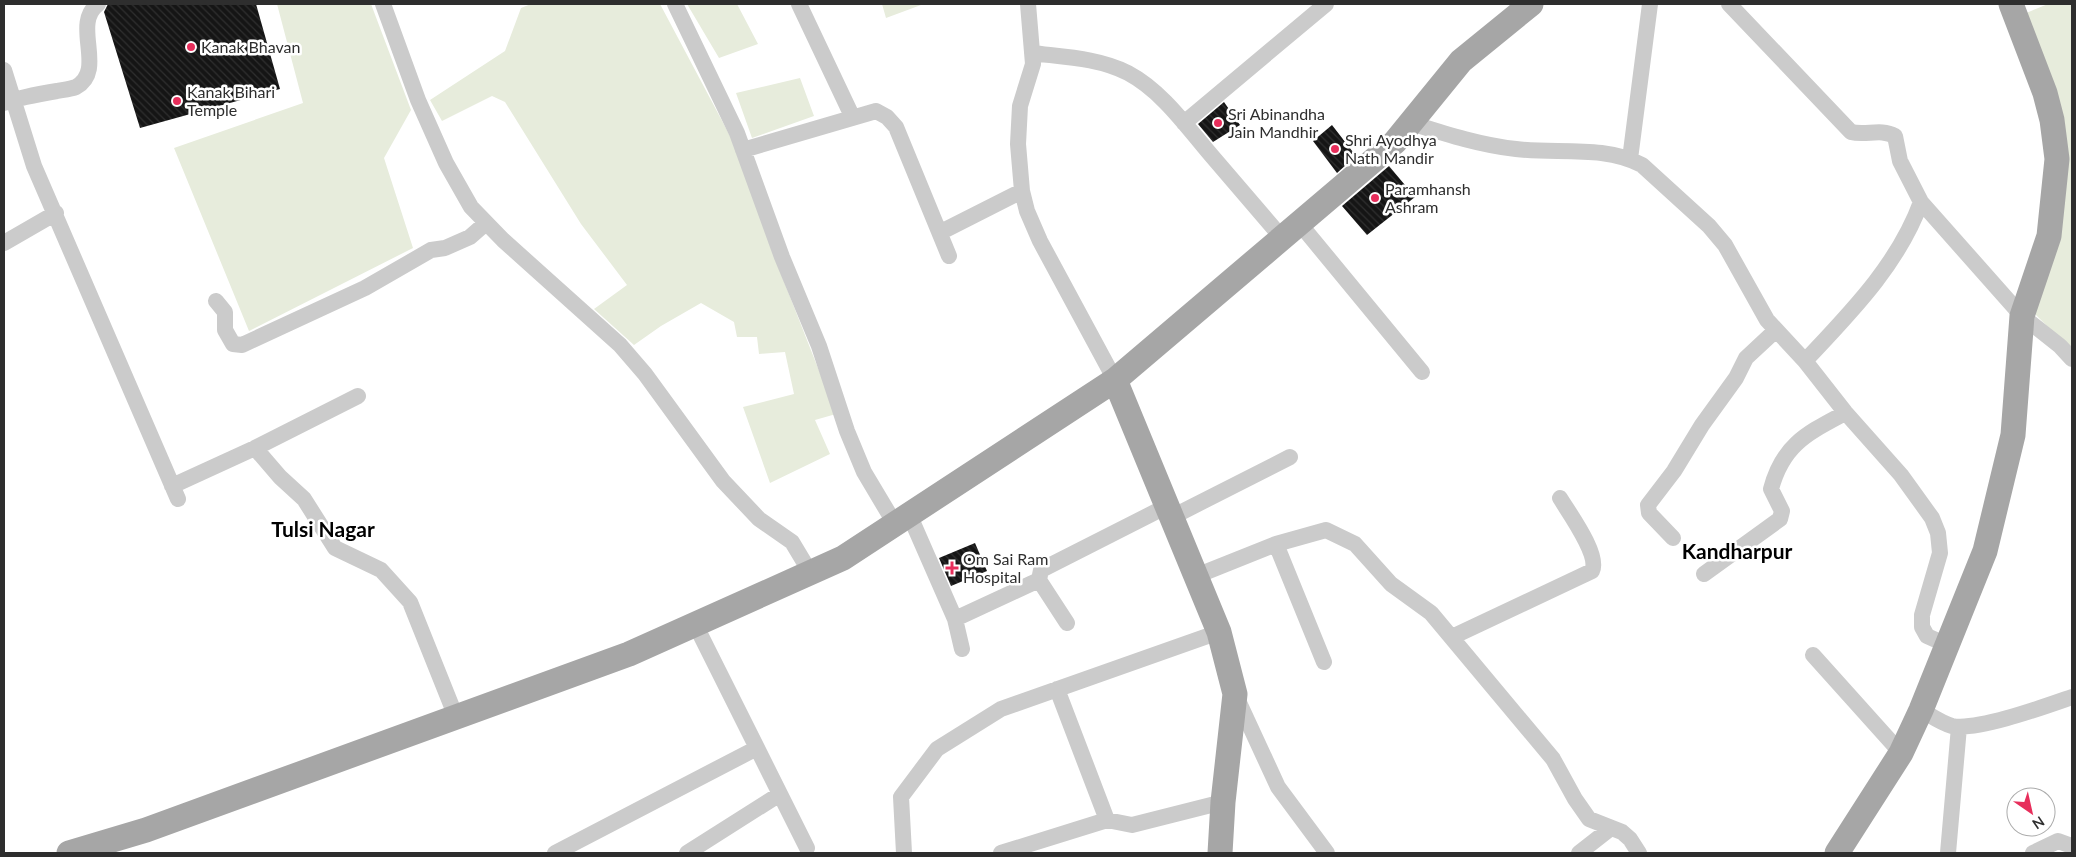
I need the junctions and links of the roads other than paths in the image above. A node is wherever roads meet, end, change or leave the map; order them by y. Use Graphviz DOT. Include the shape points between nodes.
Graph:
graph roads {
  1 [pos="98,4"];
  2 [pos="383,4"];
  3 [pos="675,4"];
  4 [pos="799,4"];
  5 [pos="1028,4"];
  6 [pos="1326,4"];
  7 [pos="1531,4"];
  8 [pos="1650,4"];
  9 [pos="2010,4"];
  10 [pos="1736,6"];
  11 [pos="1032,53"];
  12 [pos="4,70"];
  13 [pos="8,101"];
  14 [pos="852,116"];
  15 [pos="1184,123"];
  16 [pos="1411,123"];
  17 [pos="743,150"];
  18 [pos="1630,159"];
  19 [pos="1022,191"];
  20 [pos="1921,202"];
  21 [pos="56,213"];
  22 [pos="486,223"];
  23 [pos="1292,231"];
  24 [pos="941,232"];
  25 [pos="4,243"];
  26 [pos="949,256"];
  27 [pos="216,300"];
  28 [pos="2022,316"];
  29 [pos="1776,330"];
  30 [pos="2072,359"];
  31 [pos="1805,361"];
  32 [pos="1422,372"];
  33 [pos="1115,380"];
  34 [pos="358,396"];
  35 [pos="1846,413"];
  36 [pos="255,448"];
  37 [pos="1290,457"];
  38 [pos="1560,498"];
  39 [pos="1169,511"];
  40 [pos="902,519"];
  41 [pos="1673,538"];
  42 [pos="1276,544"];
  43 [pos="810,572"];
  44 [pos="1704,574"];
  45 [pos="1196,576"];
  46 [pos="1039,580"];
  47 [pos="955,618"];
  48 [pos="1067,623"];
  49 [pos="695,624"];
  50 [pos="1219,632"];
  51 [pos="1452,637"];
  52 [pos="1947,645"];
  53 [pos="962,650"];
  54 [pos="1812,655"];
  55 [pos="1324,662"];
  56 [pos="1057,689"];
  57 [pos="1235,694"];
  58 [pos="2072,697"];
  59 [pos="1921,710"];
  60 [pos="456,717"];
  61 [pos="1959,727"];
  62 [pos="757,748"];
  63 [pos="1902,753"];
  64 [pos="780,794"];
  65 [pos="1223,802"];
  66 [pos="1107,820"];
  67 [pos="1611,828"];
  68 [pos="807,848"];
  69 [pos="2072,852"];
  70 [pos="69,853"];
  71 [pos="555,853"];
  72 [pos="688,853"];
  73 [pos="904,853"];
  74 [pos="1001,853"];
  75 [pos="1220,853"];
  76 [pos="1327,853"];
  77 [pos="1579,853"];
  78 [pos="1639,853"];
  79 [pos="1837,853"];
  80 [pos="1948,853"];
  81 [pos="2034,853"];
  1 -- 13 [label="street" via="86,25 90,61 88,74 76,87"];
  2 -- 22 [label="street" via="418,100 446,163 471,207"];
  3 -- 17 [label="street"];
  4 -- 14 [label="street"];
  5 -- 11 [label="street"];
  6 -- 15 [label="street"];
  7 -- 16 [label="main road" via="1461,61"];
  8 -- 18 [label="street"];
  9 -- 28 [label="main road" via="2045,93 2057,159 2049,236"];
  10 -- 20 [label="street" via="1851,132 1879,131 1895,136 1900,161"];
  11 -- 15 [label="street" via="1072,57 1128,73 1149,87"];
  11 -- 19 [label="street" via="1033,64 1020,106 1018,144"];
  12 -- 13 [label="street"];
  13 -- 21 [label="street"];
  14 -- 17 [label="street"];
  14 -- 24 [label="street" via="876,111 896,127"];
  15 -- 23 [label="street"];
  16 -- 18 [label="street" via="1465,140 1516,150 1604,154"];
  16 -- 23 [label="main road" via="1395,142"];
  17 -- 40 [label="street" via="823,356 846,431 864,472"];
  18 -- 29 [label="street" via="1642,165 1709,226 1725,245 1767,320"];
  19 -- 24 [label="street"];
  19 -- 33 [label="street" via="1040,241"];
  20 -- 28 [label="street"];
  20 -- 31 [label="street" via="1913,223 1888,266"];
  21 -- 25 [label="street"];
  21 -- 36 [label="street" via="175,493"];
  22 -- 27 [label="street" via="470,237 445,248 431,250 365,288 242,346 233,344 225,330 224,312"];
  22 -- 43 [label="street" via="620,346 645,374 723,481 759,519 792,542"];
  23 -- 32 [label="street"];
  23 -- 33 [label="main road"];
  24 -- 26 [label="street"];
  28 -- 30 [label="street"];
  28 -- 52 [label="main road" via="2013,435 1985,551"];
  29 -- 31 [label="street"];
  29 -- 41 [label="street" via="1746,358 1736,378 1648,505 1649,513"];
  31 -- 35 [label="street"];
  33 -- 39 [label="main road"];
  33 -- 40 [label="main road"];
  34 -- 36 [label="street"];
  35 -- 44 [label="street" via="1813,430 1790,448 1771,489 1782,511 1780,519"];
  35 -- 52 [label="street" via="1901,475 1932,518 1940,553 1922,615 1922,627 1927,636"];
  36 -- 60 [label="street" via="304,499 335,548 381,570 410,602"];
  37 -- 39 [label="street"];
  38 -- 51 [label="street" via="1590,549 1595,562 1592,571"];
  39 -- 45 [label="main road"];
  39 -- 46 [label="street" via="1047,566 1039,574"];
  40 -- 43 [label="main road" via="843,558"];
  40 -- 47 [label="street"];
  42 -- 45 [label="street"];
  42 -- 51 [label="street" via="1326,530 1355,544 1391,584 1431,613"];
  42 -- 55 [label="street"];
  43 -- 49 [label="main road"];
  45 -- 50 [label="main road"];
  46 -- 47 [label="street"];
  46 -- 48 [label="street"];
  47 -- 53 [label="street"];
  49 -- 60 [label="main road" via="629,654"];
  49 -- 62 [label="street"];
  50 -- 56 [label="street"];
  50 -- 57 [label="main road"];
  51 -- 67 [label="street" via="1553,759 1589,819"];
  52 -- 59 [label="main road"];
  54 -- 63 [label="street"];
  56 -- 66 [label="street"];
  56 -- 73 [label="street" via="1001,709 937,749 901,797"];
  57 -- 65 [label="main road"];
  57 -- 76 [label="street" via="1278,786"];
  58 -- 61 [label="street" via="2023,713"];
  59 -- 61 [label="street"];
  59 -- 63 [label="main road"];
  60 -- 70 [label="main road" via="146,830"];
  61 -- 80 [label="street"];
  62 -- 64 [label="street"];
  62 -- 71 [label="street"];
  63 -- 79 [label="main road"];
  64 -- 68 [label="street"];
  64 -- 72 [label="street"];
  65 -- 66 [label="street" via="1132,825"];
  65 -- 75 [label="main road"];
  66 -- 74 [label="street"];
  67 -- 77 [label="street"];
  67 -- 78 [label="street" via="1630,839"];
  69 -- 81 [label="street" via="2062,841"];
}
